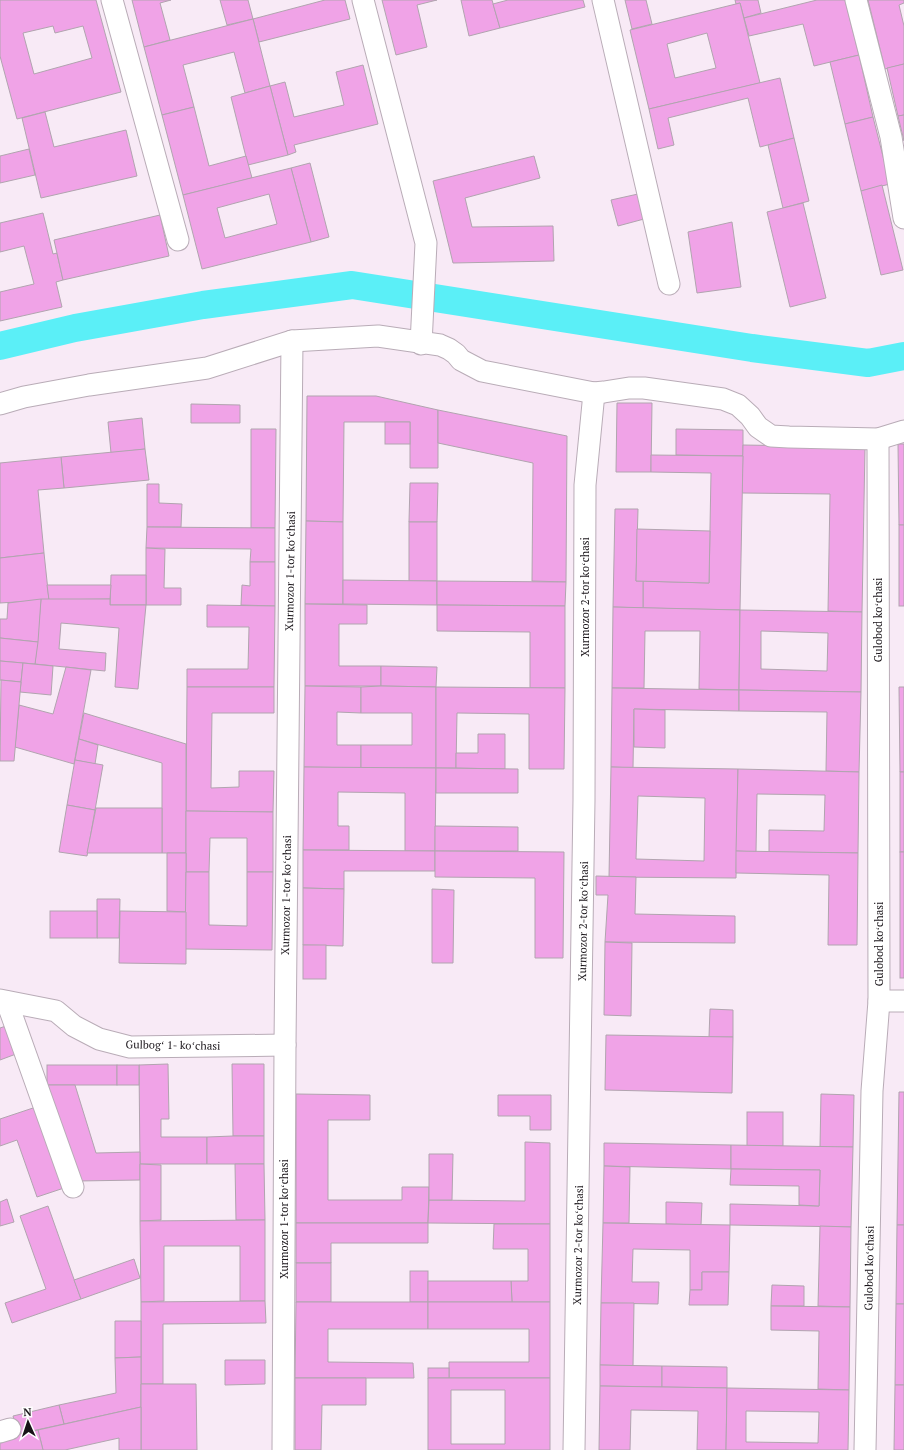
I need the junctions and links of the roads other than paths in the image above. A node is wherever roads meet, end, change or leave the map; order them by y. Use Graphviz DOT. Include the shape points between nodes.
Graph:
graph roads {
  1 [pos="112,0"];
  2 [pos="363,0"];
  3 [pos="603,0"];
  4 [pos="856,0"];
  5 [pos="904,218"];
  6 [pos="178,240"];
  7 [pos="669,284"];
  8 [pos="422,337"];
  9 [pos="292,341"];
  10 [pos="594,393"];
  11 [pos="0,404"];
  12 [pos="904,431"];
  13 [pos="878,439"];
  14 [pos="3,1001"];
  15 [pos="879,1001"];
  16 [pos="904,1001"];
  17 [pos="284,1045"];
  18 [pos="73,1186"];
  19 [pos="283,1450"];
  20 [pos="574,1450"];
  21 [pos="865,1450"];
  1 -- 6 [label="street"];
  2 -- 8 [label="street" via="426,243"];
  3 -- 7 [label="street"];
  4 -- 5 [label="street" via="891,138"];
  8 -- 9 [label="street" via="378,336"];
  8 -- 10 [label="street" via="449,349 482,371"];
  9 -- 11 [label="street" via="207,368 89,385"];
  9 -- 17 [label="street, Xurmozor 1-tor koʻchasi"];
  10 -- 13 [label="street" via="644,388 723,399 738,405 758,427 771,436"];
  10 -- 20 [label="street, Xurmozor 2-tor koʻchasi" via="585,485 584,800"];
  12 -- 13 [label="street"];
  13 -- 15 [label="street, Gulobod koʻchasi"];
  14 -- 17 [label="street, Gulbogʻ 1- koʻchasi" via="56,1011 74,1026 99,1039 130,1047"];
  14 -- 18 [label="street"];
  15 -- 16 [label="street"];
  15 -- 21 [label="street, Gulobod koʻchasi" via="872,1091"];
  17 -- 19 [label="street, Xurmozor 1-tor koʻchasi"];
}
